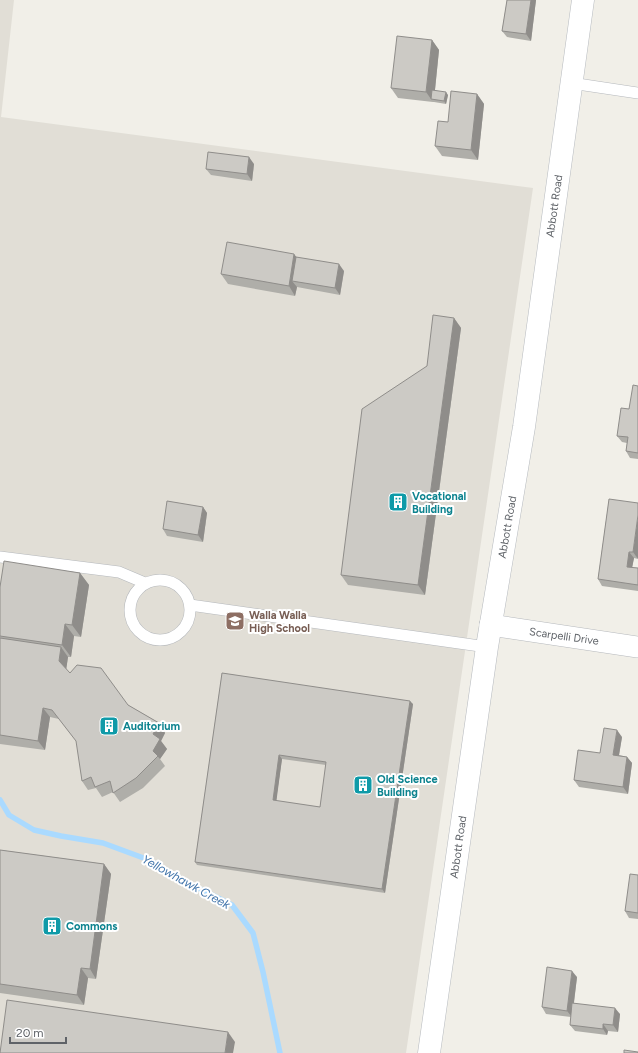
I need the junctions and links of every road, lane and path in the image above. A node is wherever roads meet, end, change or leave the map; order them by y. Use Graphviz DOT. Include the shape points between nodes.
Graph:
graph roads {
  1 [pos="583,0"];
  2 [pos="571,83"];
  3 [pos="638,93"];
  4 [pos="0,557"];
  5 [pos="145,583"];
  6 [pos="190,604"];
  7 [pos="490,625"];
  8 [pos="487,647"];
  9 [pos="638,647"];
  10 [pos="429,1053"];
  1 -- 2 [label="street, Abbott Road"];
  2 -- 3 [label="lane"];
  2 -- 7 [label="street, Abbott Road" via="524,427"];
  4 -- 5 [label="lane" via="119,572"];
  5 -- 6 [label="lane" via="164,579 173,582 181,588"];
  5 -- 6 [label="lane" via="132,596 129,605 132,624 146,637 155,640 174,637 187,623"];
  6 -- 8 [label="lane"];
  7 -- 8 [label="street, Abbott Road"];
  7 -- 9 [label="street, Scarpelli Drive"];
  8 -- 10 [label="street, Abbott Road"];
}
